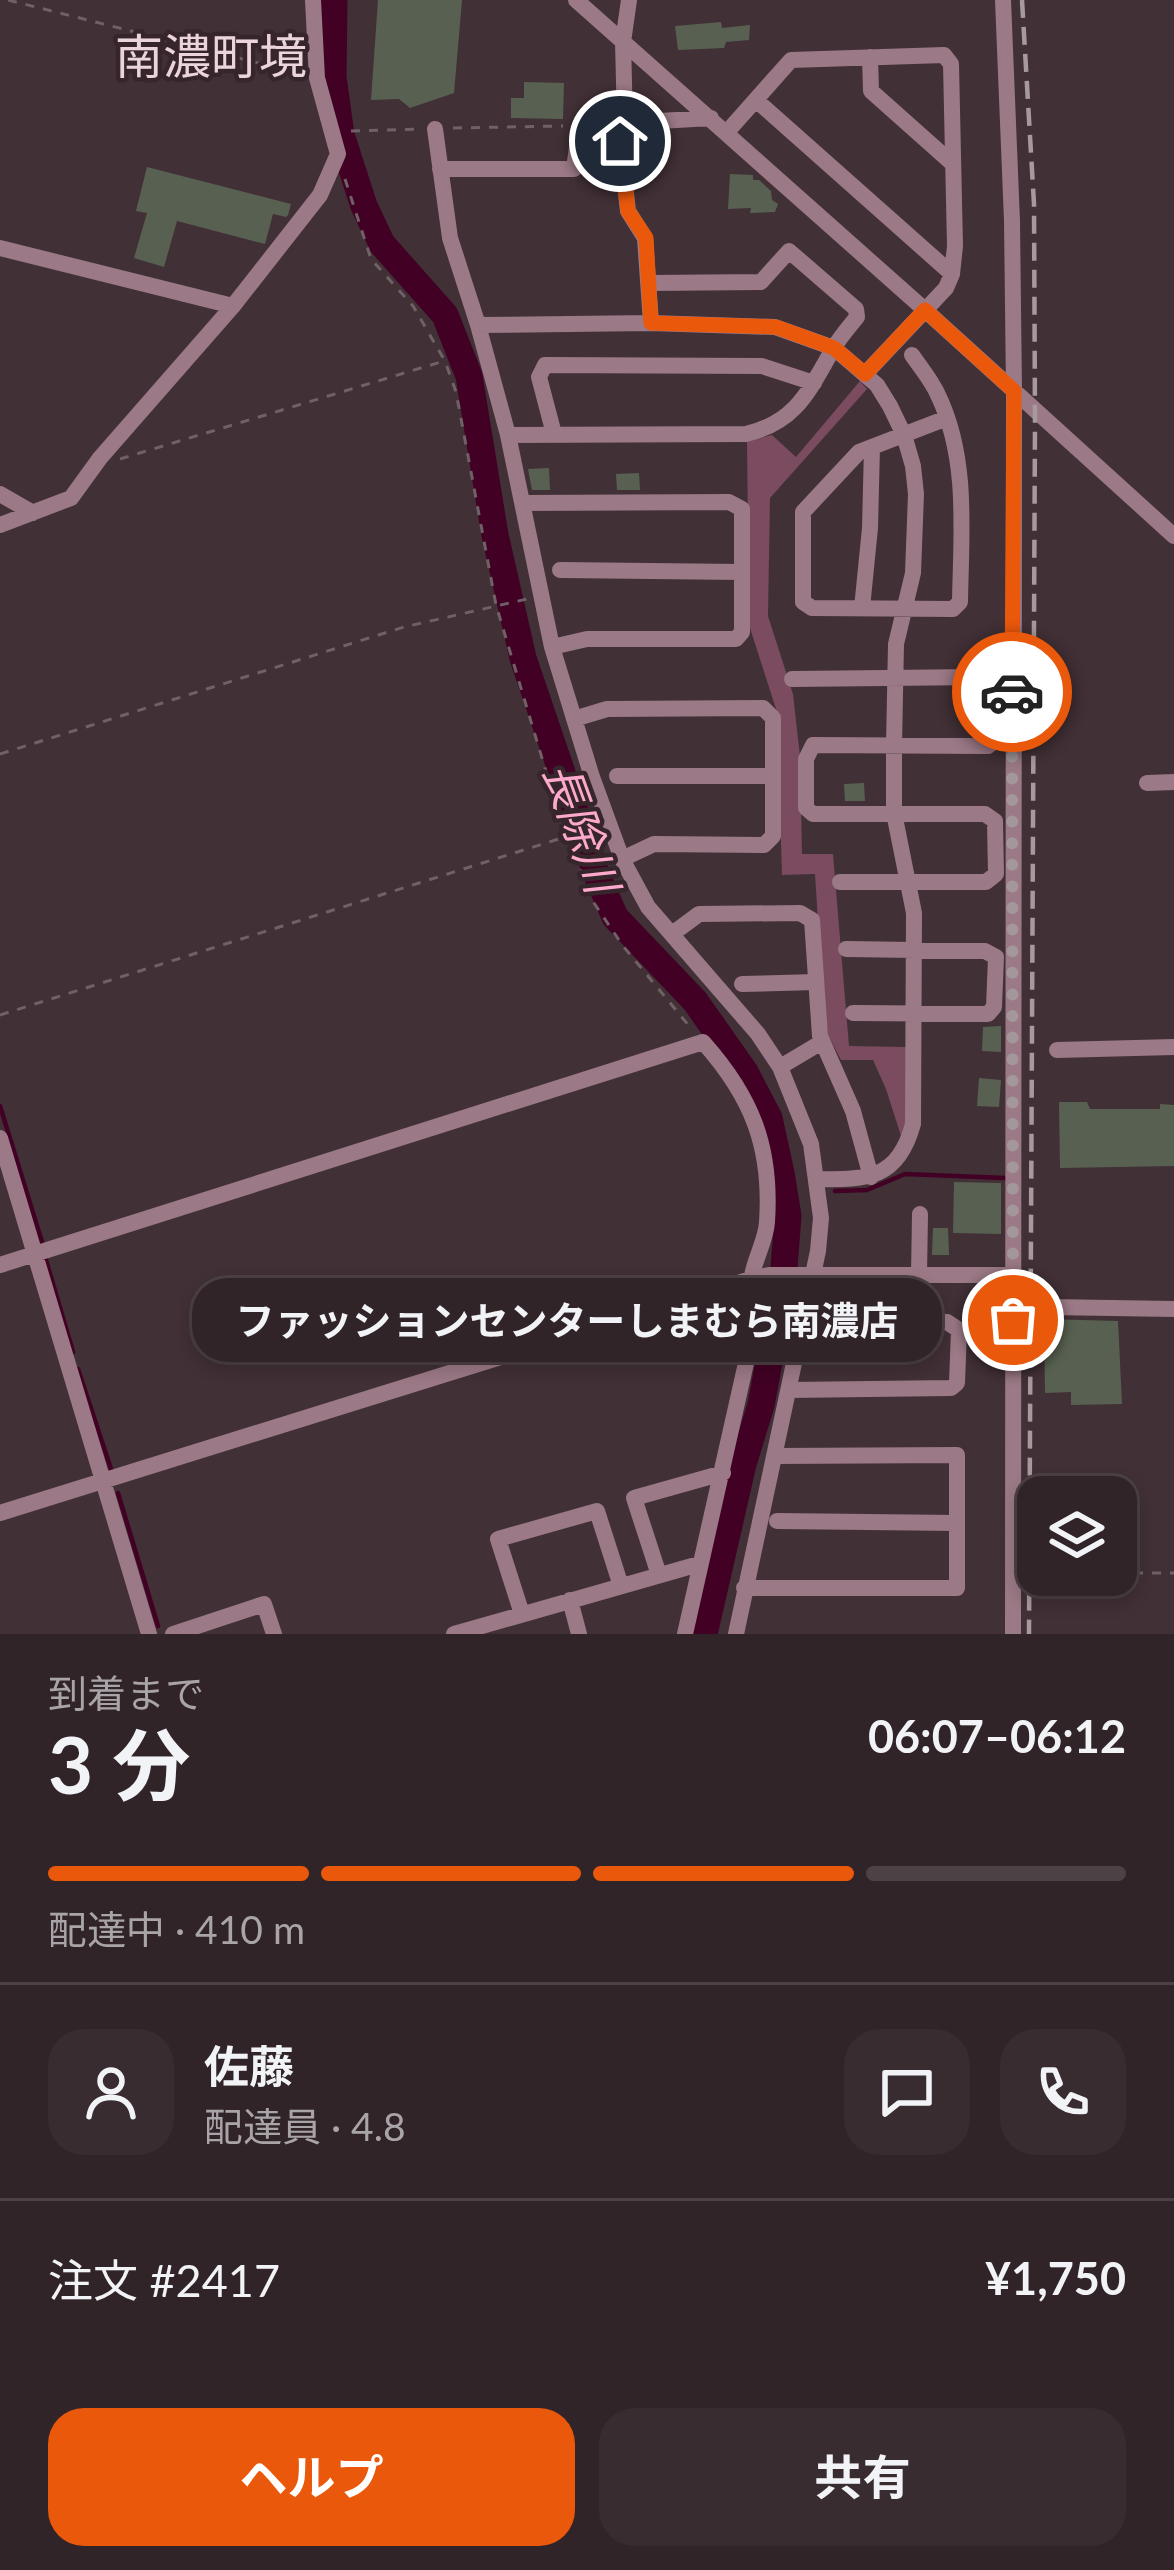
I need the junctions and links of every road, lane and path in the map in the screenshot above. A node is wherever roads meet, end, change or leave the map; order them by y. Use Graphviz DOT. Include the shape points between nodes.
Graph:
graph roads {
  1 [pos="8,0"];
  2 [pos="313,0"];
  3 [pos="576,0"];
  4 [pos="629,0"];
  5 [pos="1003,0"];
  6 [pos="623,42"];
  7 [pos="870,57"];
  8 [pos="317,78"];
  9 [pos="756,100"];
  10 [pos="711,118"];
  11 [pos="625,124"];
  12 [pos="580,125"];
  13 [pos="435,128"];
  14 [pos="362,130"];
  15 [pos="727,133"];
  16 [pos="338,154"];
  17 [pos="953,164"];
  18 [pos="440,169"];
  19 [pos="0,248"];
  20 [pos="952,274"];
  21 [pos="649,283"];
  22 [pos="233,306"];
  23 [pos="925,310"];
  24 [pos="651,323"];
  25 [pos="478,325"];
  26 [pos="834,348"];
  27 [pos="912,356"];
  28 [pos="446,361"];
  29 [pos="865,374"];
  30 [pos="814,383"];
  31 [pos="1014,391"];
  32 [pos="947,418"];
  33 [pos="554,434"];
  34 [pos="508,435"];
  35 [pos="904,435"];
  36 [pos="872,447"];
  37 [pos="93,467"];
  38 [pos="0,494"];
  39 [pos="523,503"];
  40 [pos="33,513"];
  41 [pos="0,525"];
  42 [pos="1174,536"];
  43 [pos="560,570"];
  44 [pos="741,572"];
  45 [pos="535,598"];
  46 [pos="496,605"];
  47 [pos="862,608"];
  48 [pos="905,609"];
  49 [pos="552,647"];
  50 [pos="895,676"];
  51 [pos="792,679"];
  52 [pos="574,718"];
  53 [pos="894,746"];
  54 [pos="0,754"];
  55 [pos="617,776"];
  56 [pos="772,776"];
  57 [pos="1174,782"];
  58 [pos="1147,783"];
  59 [pos="895,813"];
  60 [pos="566,836"];
  61 [pos="622,859"];
  62 [pos="840,882"];
  63 [pos="908,882"];
  64 [pos="672,934"];
  65 [pos="846,949"];
  66 [pos="915,951"];
  67 [pos="816,982"];
  68 [pos="742,984"];
  69 [pos="853,1013"];
  70 [pos="914,1013"];
  71 [pos="0,1015"];
  72 [pos="703,1042"];
  73 [pos="822,1042"];
  74 [pos="1174,1047"];
  75 [pos="1057,1050"];
  76 [pos="780,1067"];
  77 [pos="0,1138"];
  78 [pos="871,1177"];
  79 [pos="817,1179"];
  80 [pos="920,1214"];
  81 [pos="35,1255"];
  82 [pos="0,1264"];
  83 [pos="807,1275"];
  84 [pos="919,1275"];
  85 [pos="1013,1275"];
  86 [pos="760,1278"];
  87 [pos="1048,1307"];
  88 [pos="1174,1309"];
  89 [pos="804,1323"];
  90 [pos="789,1390"];
  91 [pos="774,1456"];
  92 [pos="723,1473"];
  93 [pos="104,1481"];
  94 [pos="0,1514"];
  95 [pos="777,1520"];
  96 [pos="957,1523"];
  97 [pos="699,1564"];
  98 [pos="1137,1573"];
  99 [pos="1174,1573"];
  100 [pos="659,1576"];
  101 [pos="621,1586"];
  102 [pos="744,1588"];
  103 [pos="570,1600"];
  104 [pos="522,1614"];
  105 [pos="149,1634"];
  106 [pos="173,1634"];
  107 [pos="274,1634"];
  108 [pos="454,1634"];
  109 [pos="579,1634"];
  110 [pos="685,1634"];
  111 [pos="736,1634"];
  112 [pos="1013,1634"];
  1 -- 8 [label="path"];
  2 -- 8 [label="street"];
  3 -- 6 [label="street"];
  4 -- 6 [label="street"];
  5 -- 31 [label="street"];
  6 -- 10 [label="street"];
  6 -- 11 [label="street"];
  7 -- 9 [label="street" via="791,60"];
  7 -- 17 [label="street" via="871,92"];
  7 -- 17 [label="street" via="944,55 951,64"];
  8 -- 16 [label="street"];
  9 -- 15 [label="street"];
  9 -- 20 [label="street"];
  10 -- 11 [label="street"];
  10 -- 15 [label="street"];
  11 -- 21 [label="street" via="628,211 646,238"];
  12 -- 13 [label="path"];
  12 -- 18 [label="street" via="574,169"];
  13 -- 14 [label="path"];
  13 -- 18 [label="street"];
  15 -- 23 [label="street"];
  16 -- 22 [label="street" via="320,195"];
  16 -- 28 [label="path" via="371,259"];
  17 -- 20 [label="street"];
  18 -- 25 [label="street" via="450,238"];
  19 -- 22 [label="street"];
  20 -- 23 [label="street"];
  21 -- 24 [label="street"];
  21 -- 26 [label="street" via="761,282 790,251 856,309"];
  22 -- 37 [label="street"];
  23 -- 29 [label="street"];
  23 -- 31 [label="street"];
  24 -- 25 [label="street"];
  24 -- 26 [label="street" via="776,327"];
  25 -- 34 [label="street"];
  26 -- 29 [label="street"];
  26 -- 30 [label="street"];
  27 -- 32 [label="street"];
  28 -- 37 [label="path"];
  28 -- 46 [label="path"];
  29 -- 35 [label="street"];
  30 -- 33 [label="street" via="783,420 746,434"];
  30 -- 33 [label="street" via="762,366 545,365 538,377"];
  31 -- 42 [label="street"];
  31 -- 85 [label="street"];
  32 -- 35 [label="street"];
  32 -- 48 [label="street" via="961,490 960,602 953,609"];
  33 -- 34 [label="street"];
  34 -- 39 [label="street"];
  35 -- 36 [label="street"];
  35 -- 48 [label="street" via="916,494"];
  36 -- 47 [label="street"];
  36 -- 47 [label="street" via="803,512 803,602"];
  37 -- 40 [label="street" via="71,498"];
  38 -- 40 [label="street"];
  39 -- 44 [label="street" via="729,502 742,509"];
  39 -- 49 [label="street"];
  40 -- 41 [label="street"];
  43 -- 44 [label="street"];
  44 -- 49 [label="street" via="736,639 587,639"];
  45 -- 46 [label="path"];
  46 -- 54 [label="path"];
  46 -- 60 [label="path"];
  47 -- 48 [label="street"];
  48 -- 50 [label="street"];
  49 -- 52 [label="street"];
  50 -- 51 [label="street"];
  50 -- 53 [label="street"];
  50 -- 53 [label="street" via="994,683 996,740"];
  52 -- 56 [label="street" via="608,709 763,708 773,718"];
  52 -- 61 [label="street"];
  53 -- 59 [label="street"];
  53 -- 59 [label="street" via="813,746 806,808"];
  55 -- 56 [label="street"];
  56 -- 61 [label="street" via="772,836 764,845 655,844"];
  57 -- 58 [label="street"];
  59 -- 63 [label="street"];
  59 -- 63 [label="street" via="986,814 995,821 996,874 986,882"];
  60 -- 71 [label="path"];
  60 -- 72 [label="path" via="594,903"];
  61 -- 64 [label="street"];
  62 -- 63 [label="street"];
  63 -- 66 [label="street"];
  64 -- 67 [label="street" via="699,914 800,913 812,920"];
  64 -- 76 [label="street"];
  65 -- 66 [label="street"];
  66 -- 70 [label="street"];
  66 -- 70 [label="street" via="985,951 995,957 995,991 988,1014"];
  67 -- 68 [label="street"];
  67 -- 73 [label="street"];
  69 -- 70 [label="street"];
  70 -- 78 [label="street" via="913,1124 898,1159"];
  72 -- 81 [label="street"];
  72 -- 86 [label="street" via="754,1117 766,1171"];
  73 -- 76 [label="street"];
  73 -- 78 [label="street"];
  74 -- 75 [label="street"];
  76 -- 79 [label="street"];
  77 -- 81 [label="street"];
  78 -- 79 [label="street"];
  79 -- 83 [label="street" via="821,1218"];
  80 -- 84 [label="street"];
  81 -- 82 [label="street"];
  81 -- 93 [label="street"];
  83 -- 84 [label="street"];
  83 -- 86 [label="street"];
  83 -- 89 [label="street"];
  84 -- 85 [label="street"];
  85 -- 112 [label="street"];
  86 -- 92 [label="street"];
  86 -- 93 [label="street"];
  87 -- 88 [label="street"];
  89 -- 90 [label="street"];
  89 -- 90 [label="street" via="947,1322 959,1330 957,1383"];
  90 -- 91 [label="street"];
  91 -- 96 [label="street" via="957,1455"];
  91 -- 102 [label="street"];
  92 -- 97 [label="street"];
  92 -- 100 [label="street" via="634,1498"];
  93 -- 94 [label="street"];
  93 -- 105 [label="street"];
  95 -- 96 [label="street"];
  96 -- 102 [label="street" via="957,1588"];
  97 -- 100 [label="street"];
  97 -- 110 [label="street"];
  98 -- 99 [label="path"];
  100 -- 101 [label="street"];
  101 -- 103 [label="street"];
  101 -- 104 [label="street" via="597,1511 498,1539"];
  102 -- 111 [label="street"];
  103 -- 104 [label="street"];
  103 -- 109 [label="street"];
  104 -- 108 [label="street"];
  106 -- 107 [label="street" via="264,1604"];
}
